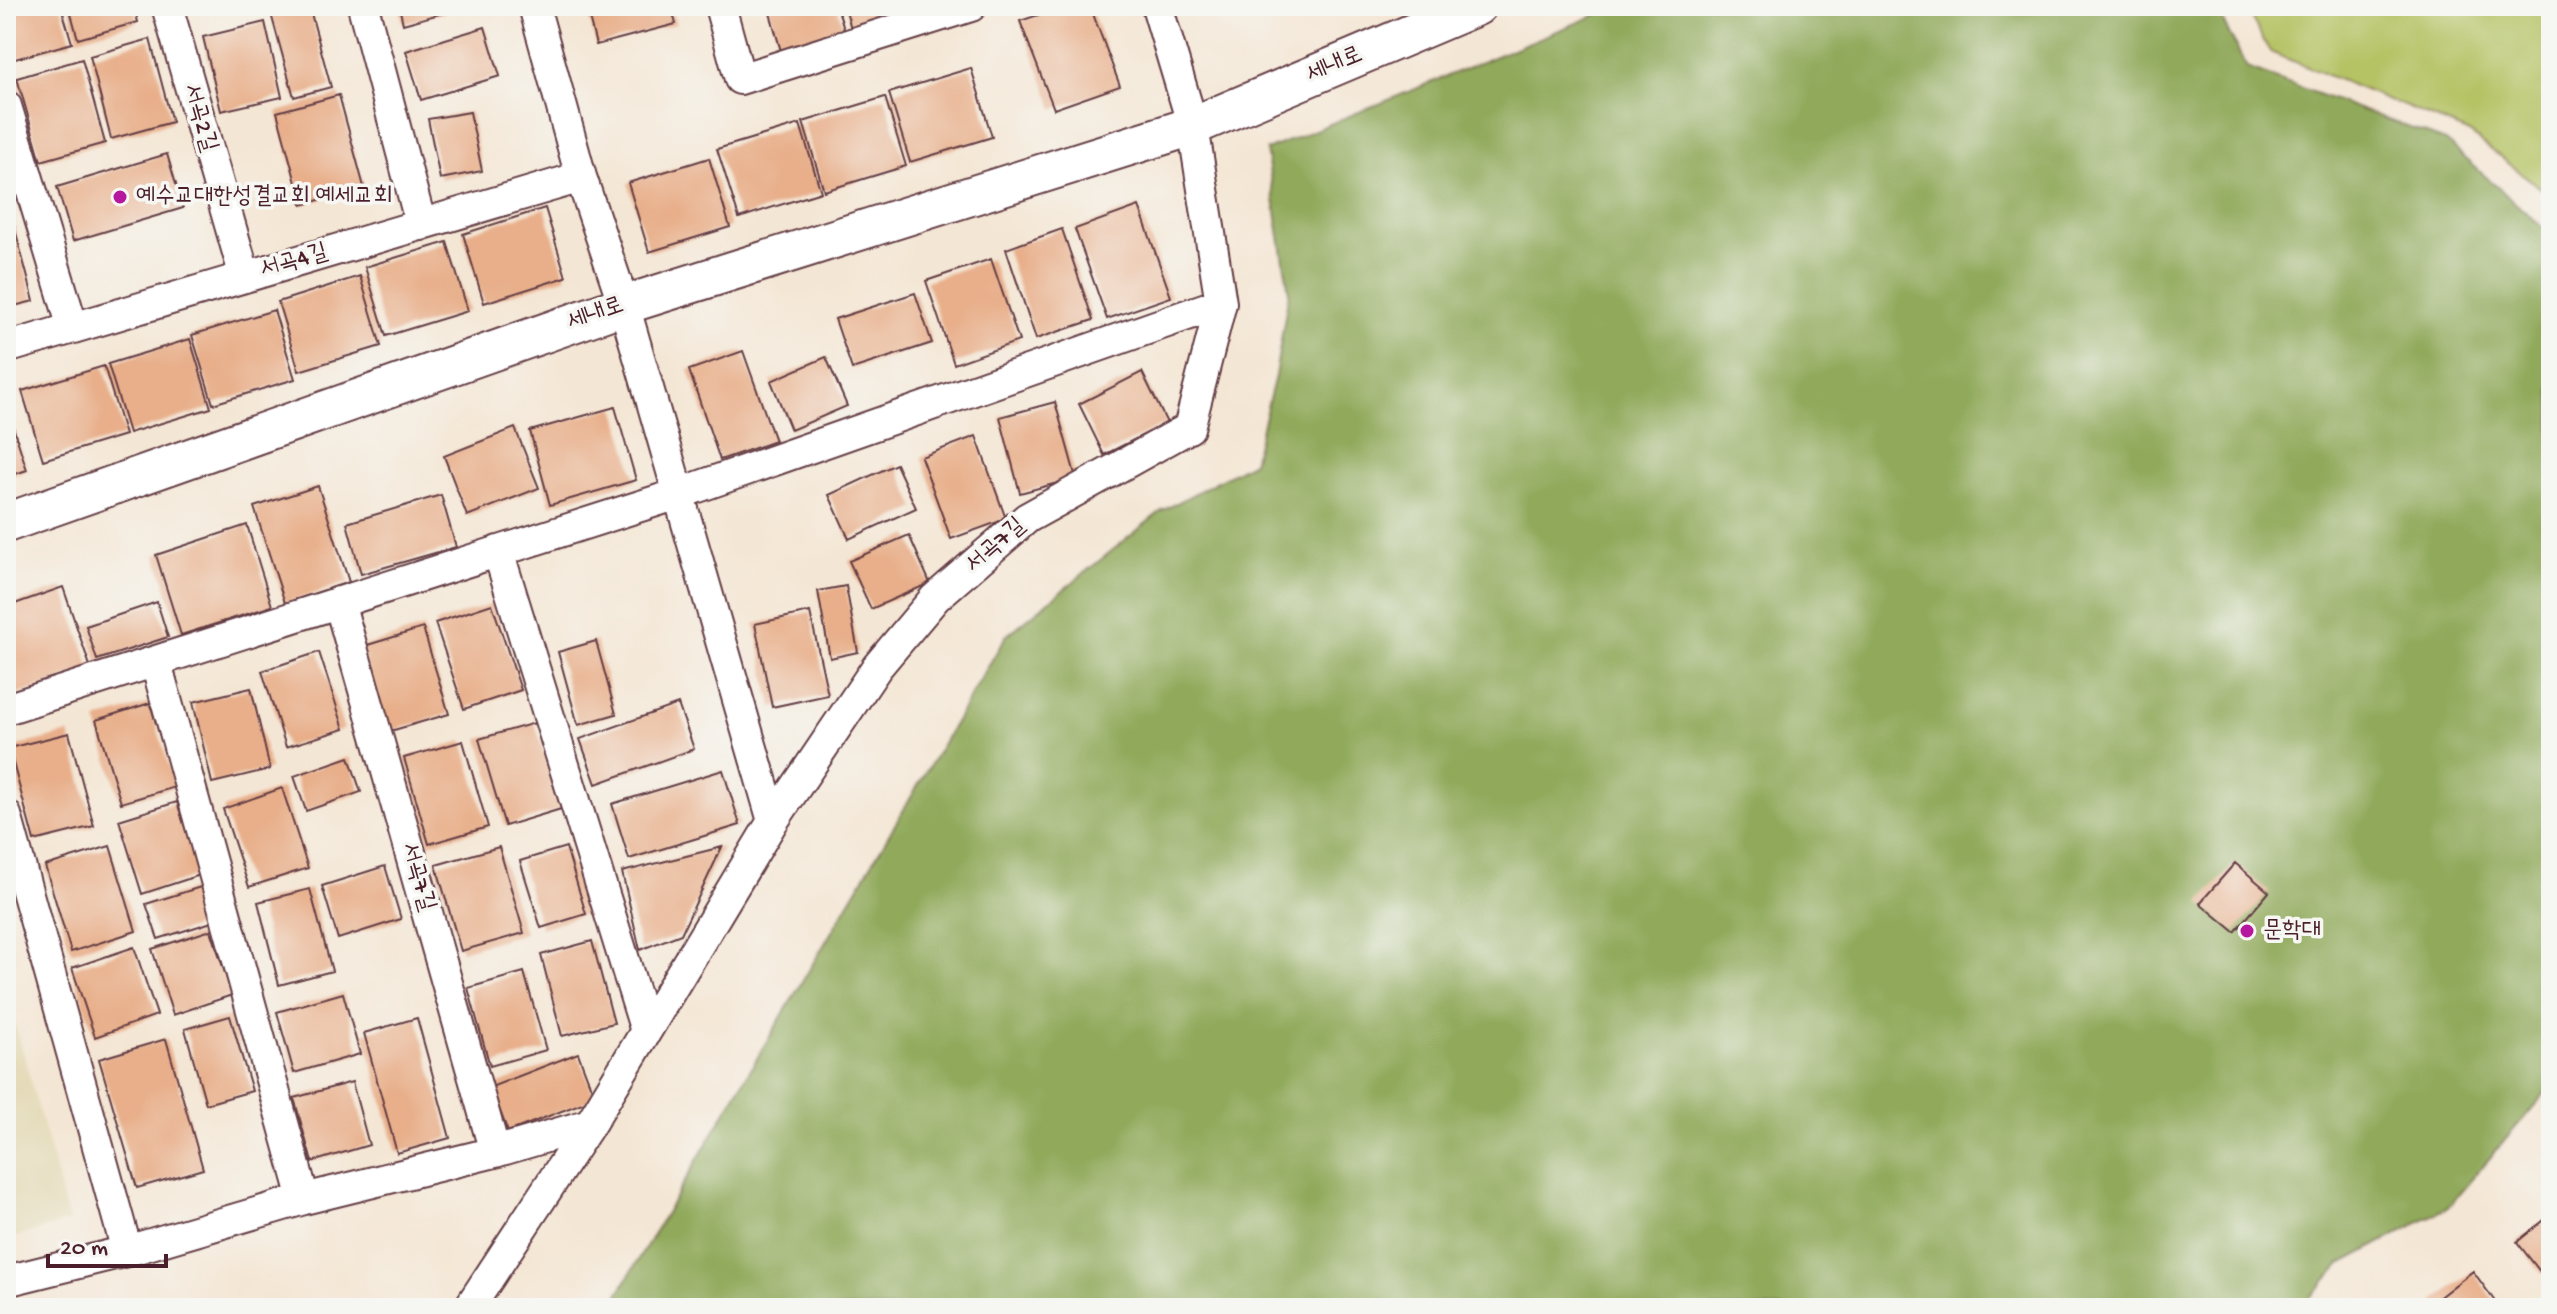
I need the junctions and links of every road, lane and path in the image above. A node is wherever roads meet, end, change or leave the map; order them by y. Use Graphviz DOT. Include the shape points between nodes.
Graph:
graph roads {
  1 [pos="167,6"];
  2 [pos="363,6"];
  3 [pos="534,6"];
  4 [pos="720,6"];
  5 [pos="1157,6"];
  6 [pos="1477,6"];
  7 [pos="959,8"];
  8 [pos="6,106"];
  9 [pos="1193,126"];
  10 [pos="581,177"];
  11 [pos="421,225"];
  12 [pos="245,277"];
  13 [pos="1221,303"];
  14 [pos="624,305"];
  15 [pos="73,328"];
  16 [pos="6,348"];
  17 [pos="678,494"];
  18 [pos="6,523"];
  19 [pos="498,551"];
  20 [pos="339,602"];
  21 [pos="156,663"];
  22 [pos="6,709"];
  23 [pos="6,815"];
  24 [pos="773,821"];
  25 [pos="646,1031"];
  26 [pos="590,1124"];
  27 [pos="495,1152"];
  28 [pos="304,1199"];
  29 [pos="127,1251"];
  30 [pos="6,1281"];
  31 [pos="469,1308"];
  1 -- 12 [label="street, 서곡2길"];
  2 -- 11 [label="street"];
  3 -- 10 [label="street"];
  4 -- 7 [label="street" via="740,79"];
  5 -- 9 [label="street"];
  6 -- 9 [label="street, 세내로"];
  8 -- 15 [label="street"];
  9 -- 13 [label="street, 서곡7길"];
  9 -- 14 [label="street, 세내로"];
  10 -- 11 [label="street, 서곡4길"];
  10 -- 14 [label="street"];
  11 -- 12 [label="street, 서곡4길"];
  12 -- 15 [label="street, 서곡4길"];
  13 -- 17 [label="street"];
  13 -- 24 [label="street, 서곡7길" via="1189,428 1027,518 935,598 877,667"];
  14 -- 17 [label="street"];
  14 -- 18 [label="street, 세내로"];
  15 -- 16 [label="street, 서곡4길"];
  17 -- 19 [label="street"];
  17 -- 24 [label="street"];
  19 -- 20 [label="street"];
  19 -- 25 [label="street"];
  20 -- 21 [label="street"];
  20 -- 27 [label="street, 서곡7길"];
  21 -- 22 [label="street"];
  21 -- 28 [label="street"];
  23 -- 29 [label="street"];
  24 -- 25 [label="street, 서곡7길"];
  25 -- 26 [label="street, 서곡7길"];
  26 -- 27 [label="street"];
  26 -- 31 [label="street, 서곡7길"];
  27 -- 28 [label="street"];
  28 -- 29 [label="street"];
  29 -- 30 [label="street"];
}
